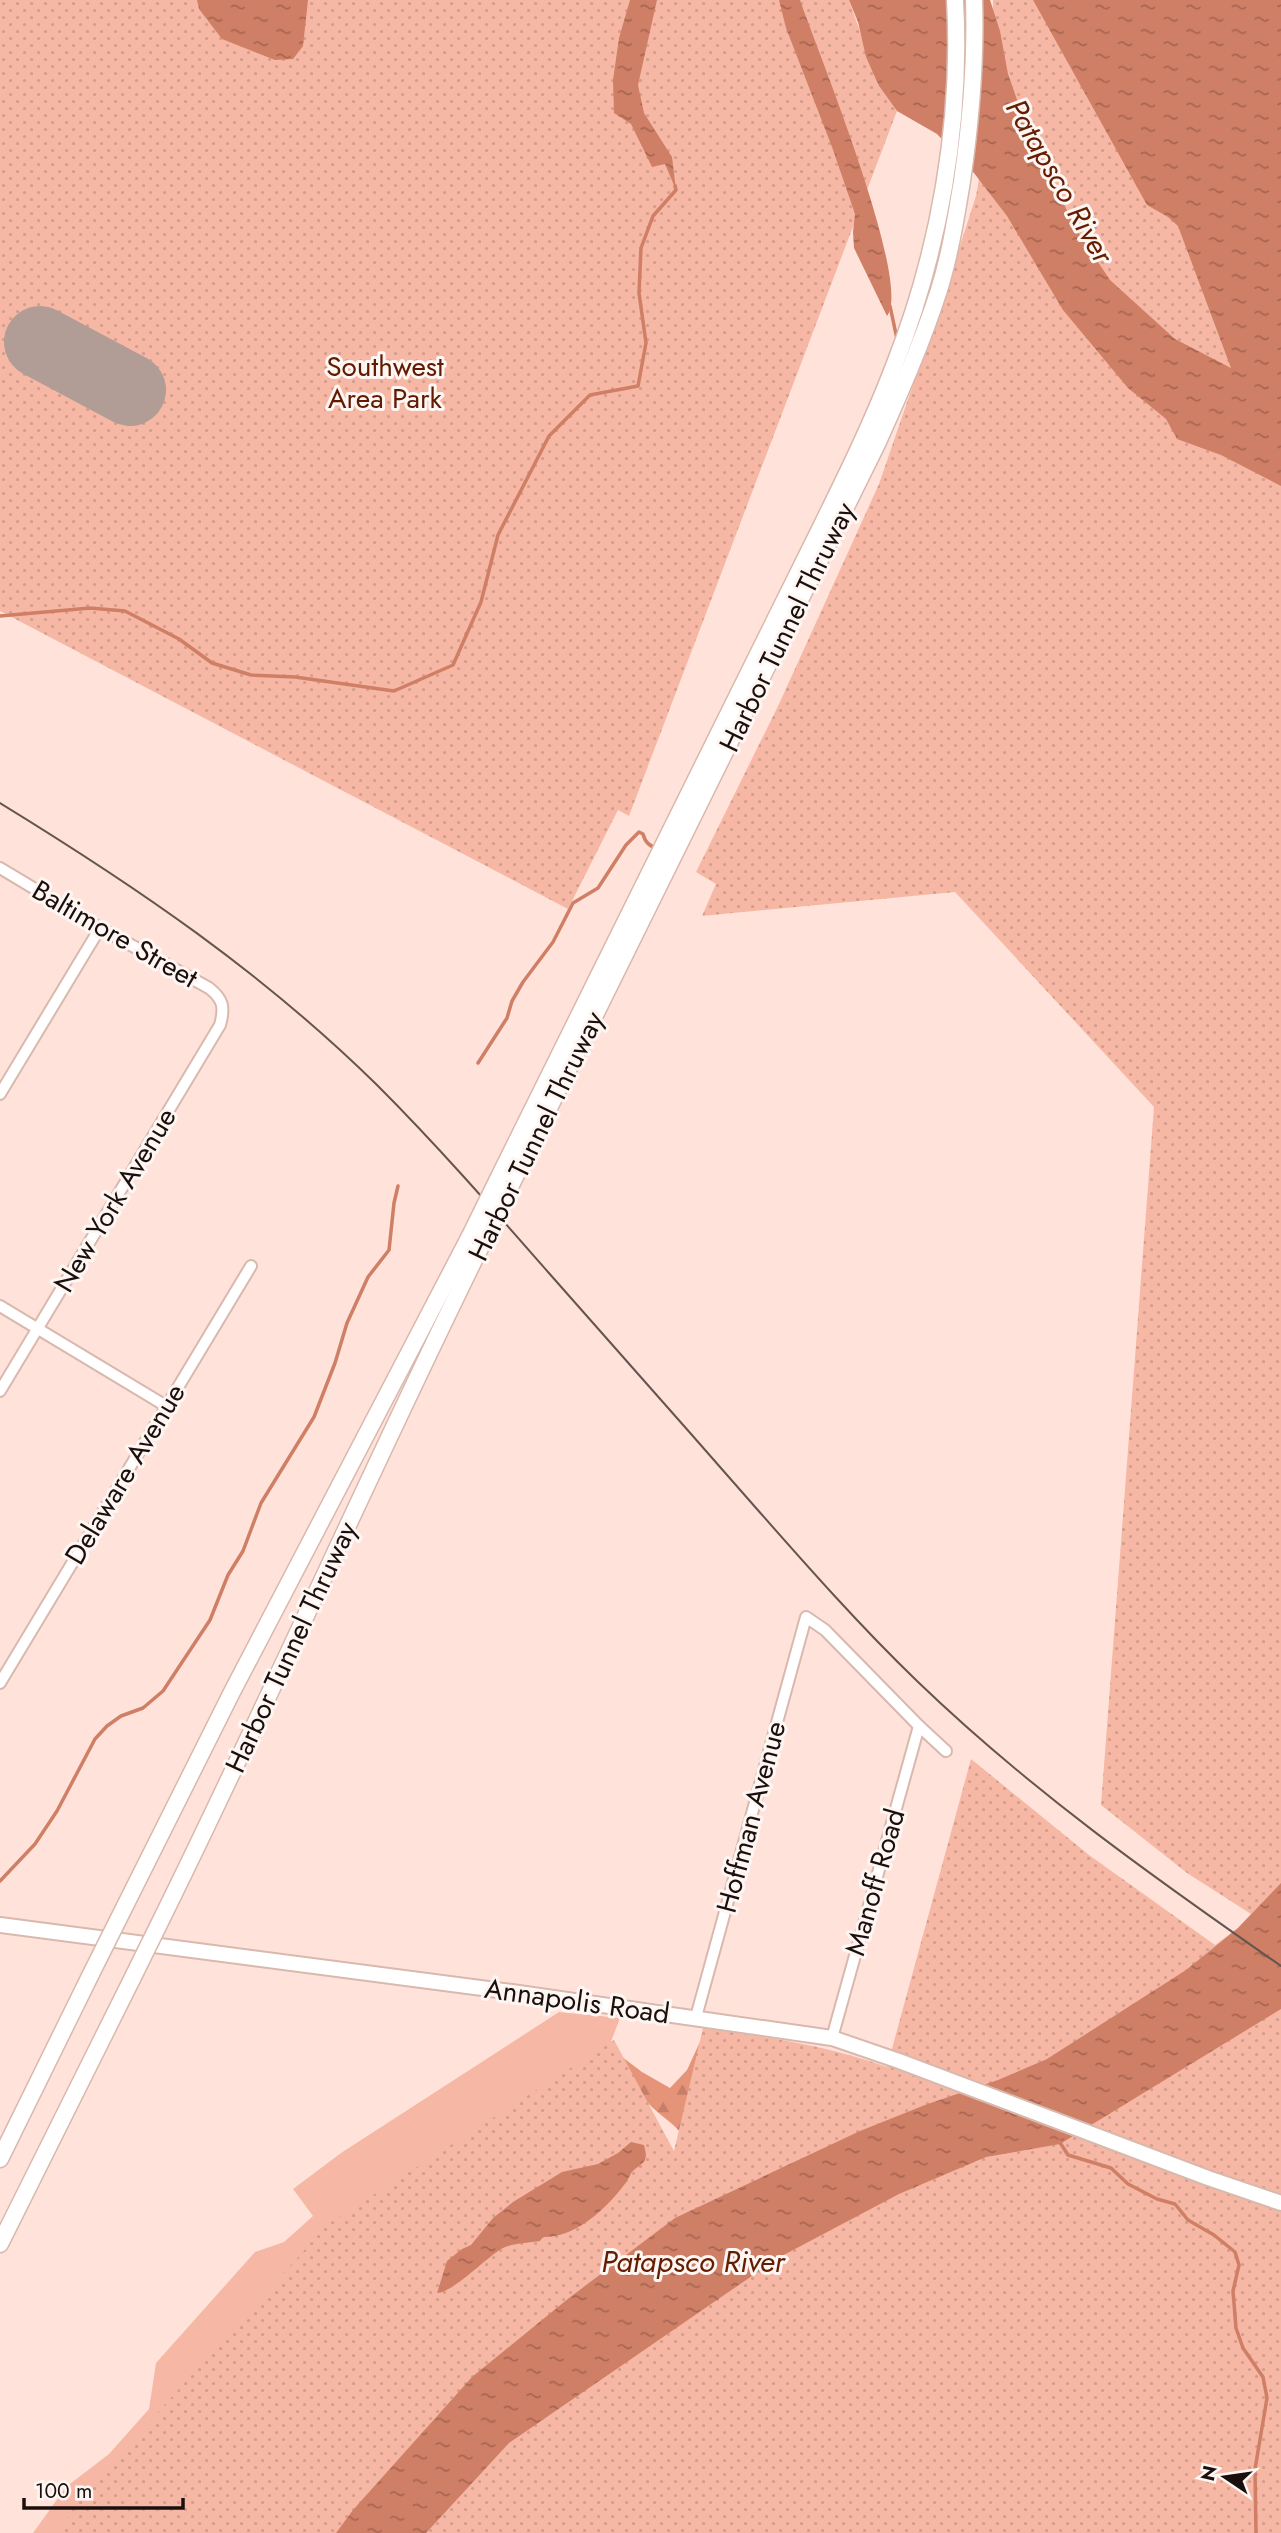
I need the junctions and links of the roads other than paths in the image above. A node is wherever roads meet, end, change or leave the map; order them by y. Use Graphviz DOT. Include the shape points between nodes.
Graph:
graph roads {
  1 [pos="955,0"];
  2 [pos="974,0"];
  3 [pos="0,868"];
  4 [pos="100,928"];
  5 [pos="627,936"];
  6 [pos="223,1006"];
  7 [pos="0,1094"];
  8 [pos="475,1242"];
  9 [pos="251,1266"];
  10 [pos="0,1306"];
  11 [pos="38,1329"];
  12 [pos="0,1391"];
  13 [pos="166,1406"];
  14 [pos="0,1683"];
  15 [pos="919,1726"];
  16 [pos="946,1751"];
  17 [pos="0,1926"];
  18 [pos="696,2017"];
  19 [pos="832,2038"];
  20 [pos="0,2159"];
  21 [pos="1281,2203"];
  22 [pos="0,2244"];
  1 -- 5 [label="highway, Harbor Tunnel Thruway" via="947,166 926,269 899,353 845,478"];
  2 -- 5 [label="highway, Harbor Tunnel Thruway" via="971,117 956,217 940,288 912,367"];
  3 -- 4 [label="street, Baltimore Street"];
  4 -- 6 [label="street, Baltimore Street" via="209,988"];
  4 -- 7 [label="street"];
  5 -- 8 [label="highway, Harbor Tunnel Thruway, bridge"];
  6 -- 11 [label="street, New York Avenue" via="219,1025"];
  8 -- 20 [label="highway, Harbor Tunnel Thruway, bridge" via="232,1692"];
  8 -- 22 [label="highway, Harbor Tunnel Thruway, bridge" via="254,1730"];
  9 -- 13 [label="street, Delaware Avenue"];
  10 -- 11 [label="street"];
  11 -- 12 [label="street, New York Avenue"];
  11 -- 13 [label="street"];
  13 -- 14 [label="street, Delaware Avenue"];
  15 -- 16 [label="street"];
  15 -- 18 [label="street, Hoffman Avenue" via="825,1630 806,1617"];
  15 -- 19 [label="street, Manoff Road"];
  17 -- 18 [label="main road, Annapolis Road"];
  18 -- 19 [label="main road, Annapolis Road"];
  19 -- 21 [label="main road, Annapolis Road"];
}
